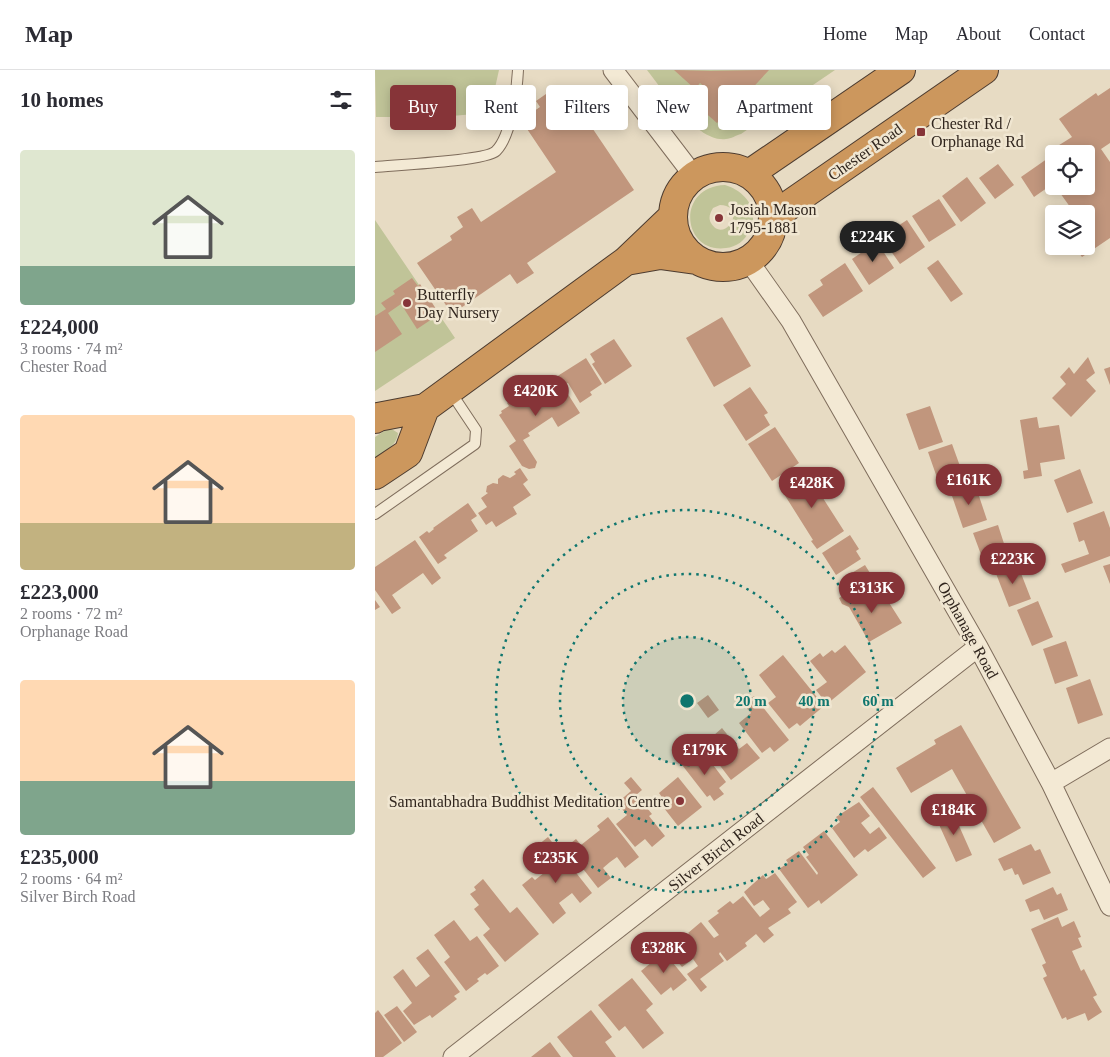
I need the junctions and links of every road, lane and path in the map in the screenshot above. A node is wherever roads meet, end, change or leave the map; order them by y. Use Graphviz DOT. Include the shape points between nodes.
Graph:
graph roads {
  1 [pos="518,70"];
  2 [pos="613,70"];
  3 [pos="901,70"];
  4 [pos="984,70"];
  5 [pos="375,167"];
  6 [pos="749,174"];
  7 [pos="694,176"];
  8 [pos="672,216"];
  9 [pos="773,219"];
  10 [pos="696,260"];
  11 [pos="748,260"];
  12 [pos="626,261"];
  13 [pos="449,390"];
  14 [pos="425,408"];
  15 [pos="375,419"];
  16 [pos="375,475"];
  17 [pos="375,514"];
  18 [pos="978,647"];
  19 [pos="1110,748"];
  20 [pos="1051,783"];
  21 [pos="1110,906"];
  22 [pos="453,1057"];
  1 -- 5 [label="lane" via="517,92 505,140 495,152 469,159"];
  2 -- 7 [label="street"];
  3 -- 6 [label="highway"];
  4 -- 9 [label="highway, Chester Road"];
  6 -- 7 [label="highway" via="738,169 715,167"];
  6 -- 9 [label="highway" via="767,193"];
  7 -- 8 [label="highway" via="676,198"];
  8 -- 10 [label="highway" via="679,242"];
  8 -- 12 [label="highway"];
  9 -- 11 [label="highway" via="766,243"];
  10 -- 11 [label="highway" via="722,267"];
  10 -- 12 [label="highway" via="660,255"];
  11 -- 18 [label="street, Orphanage Road" via="791,322"];
  12 -- 13 [label="highway"];
  13 -- 14 [label="highway"];
  13 -- 17 [label="lane" via="476,430 475,444"];
  14 -- 15 [label="highway"];
  14 -- 16 [label="highway" via="408,453"];
  18 -- 20 [label="street, Orphanage Road"];
  18 -- 22 [label="street, Silver Birch Road"];
  19 -- 20 [label="street"];
  20 -- 21 [label="street, Orphanage Road"];
}
